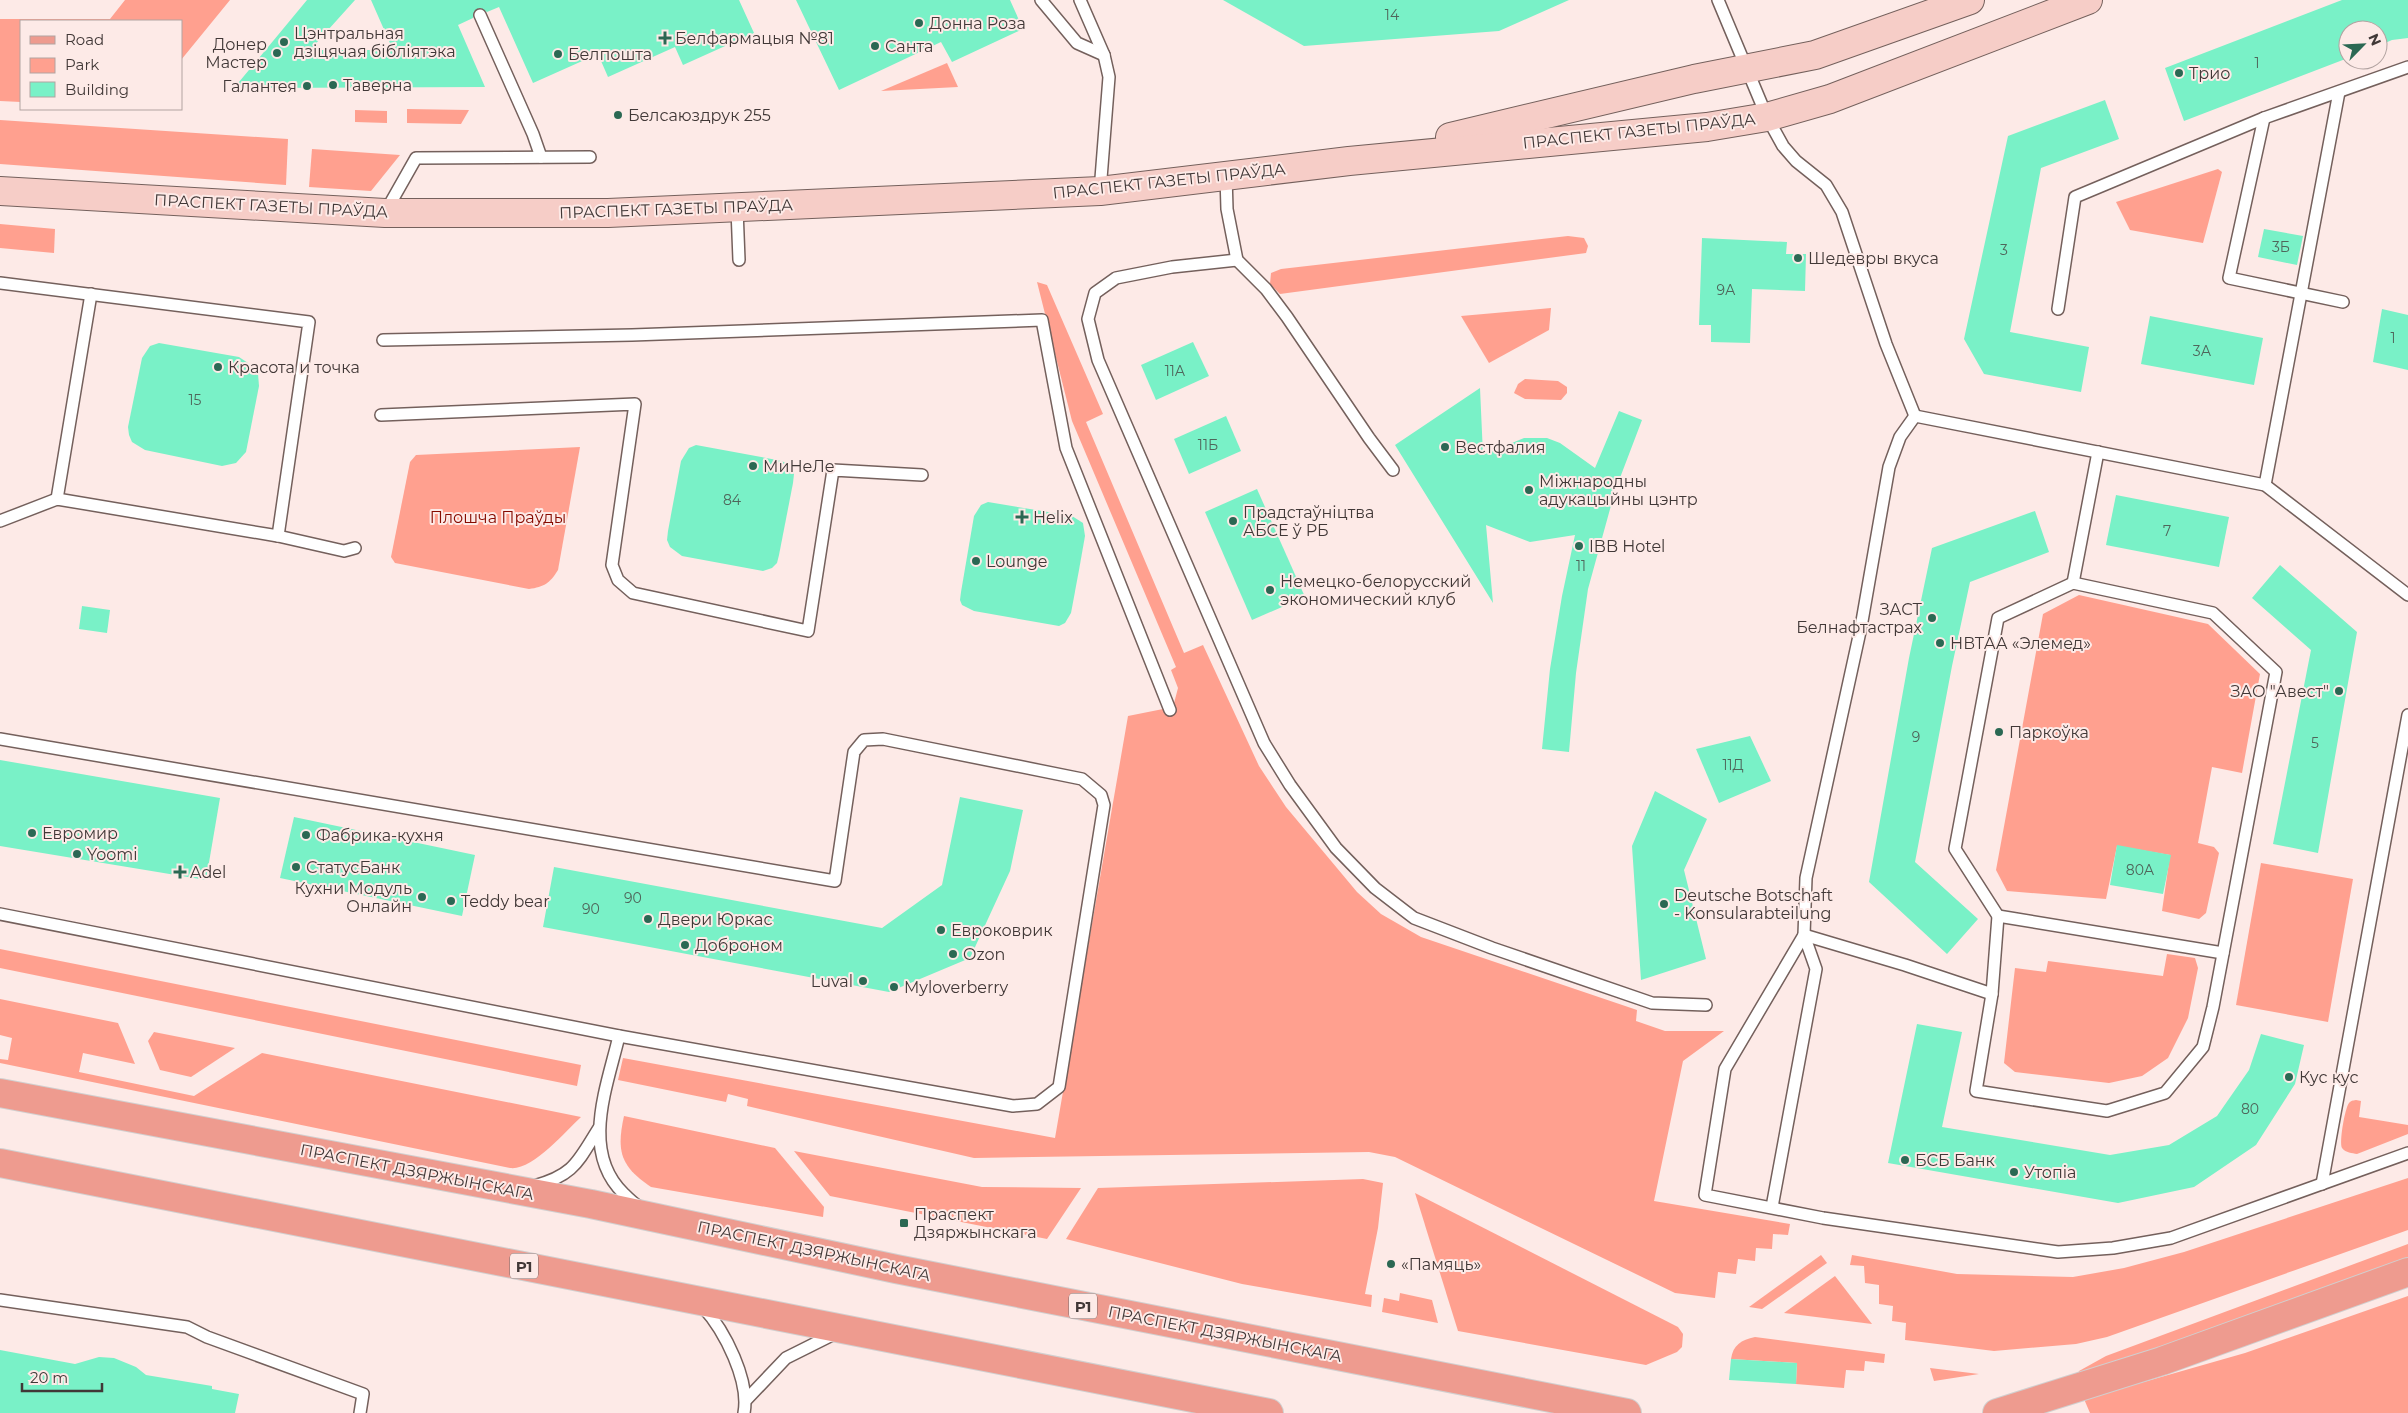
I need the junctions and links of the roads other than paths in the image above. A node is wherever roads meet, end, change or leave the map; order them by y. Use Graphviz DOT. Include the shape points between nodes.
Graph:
graph roads {
  1 [pos="1041,0"];
  2 [pos="1080,0"];
  3 [pos="1718,0"];
  4 [pos="1970,0"];
  5 [pos="2088,0"];
  6 [pos="480,15"];
  7 [pos="1104,55"];
  8 [pos="2408,67"];
  9 [pos="1748,70"];
  10 [pos="2340,92"];
  11 [pos="1767,117"];
  12 [pos="2264,118"];
  13 [pos="590,156"];
  14 [pos="540,157"];
  15 [pos="1350,161"];
  16 [pos="1226,176"];
  17 [pos="0,191"];
  18 [pos="1100,191"];
  19 [pos="737,209"];
  20 [pos="385,212"];
  21 [pos="739,260"];
  22 [pos="1237,260"];
  23 [pos="0,283"];
  24 [pos="2302,293"];
  25 [pos="91,294"];
  26 [pos="2343,302"];
  27 [pos="2058,309"];
  28 [pos="383,340"];
  29 [pos="381,415"];
  30 [pos="1915,416"];
  31 [pos="2098,452"];
  32 [pos="1393,470"];
  33 [pos="922,474"];
  34 [pos="2266,485"];
  35 [pos="57,499"];
  36 [pos="0,521"];
  37 [pos="278,536"];
  38 [pos="354,548"];
  39 [pos="2073,582"];
  40 [pos="2408,595"];
  41 [pos="1170,710"];
  42 [pos="2408,715"];
  43 [pos="0,739"];
  44 [pos="0,914"];
  45 [pos="1998,916"];
  46 [pos="1804,936"];
  47 [pos="2223,953"];
  48 [pos="1992,994"];
  49 [pos="1706,1005"];
  50 [pos="618,1036"];
  51 [pos="0,1093"];
  52 [pos="598,1128"];
  53 [pos="2408,1153"];
  54 [pos="0,1163"];
  55 [pos="2322,1184"];
  56 [pos="503,1189"];
  57 [pos="1772,1207"];
  58 [pos="662,1218"];
  59 [pos="2408,1272"];
  60 [pos="0,1300"];
  61 [pos="697,1300"];
  62 [pos="844,1330"];
  63 [pos="747,1399"];
  64 [pos="360,1413"];
  65 [pos="744,1413"];
  66 [pos="1269,1413"];
  67 [pos="1627,1413"];
  68 [pos="1997,1413"];
  1 -- 7 [label="lane" via="1077,43"];
  2 -- 7 [label="lane"];
  3 -- 9 [label="lane"];
  4 -- 9 [label="street, ПРАСПЕКТ ГАЗЕТЫ ПРАЎДА" via="1815,55"];
  5 -- 11 [label="street, ПРАСПЕКТ ГАЗЕТЫ ПРАЎДА" via="1830,99"];
  6 -- 14 [label="lane" via="533,134"];
  7 -- 18 [label="lane" via="1109,96"];
  8 -- 10 [label="lane"];
  9 -- 11 [label="lane"];
  9 -- 15 [label="street, ПРАСПЕКТ ГАЗЕТЫ ПРАЎДА" via="1694,79"];
  10 -- 12 [label="lane"];
  10 -- 24 [label="lane"];
  11 -- 15 [label="street, ПРАСПЕКТ ГАЗЕТЫ ПРАЎДА" via="1707,127"];
  11 -- 30 [label="lane" via="1783,146 1826,185 1842,212 1886,344"];
  12 -- 24 [label="lane" via="2230,278"];
  12 -- 27 [label="lane" via="2075,197"];
  13 -- 14 [label="lane"];
  14 -- 20 [label="lane" via="416,158"];
  15 -- 16 [label="street, ПРАСПЕКТ ГАЗЕТЫ ПРАЎДА"];
  16 -- 18 [label="street, ПРАСПЕКТ ГАЗЕТЫ ПРАЎДА"];
  16 -- 22 [label="lane" via="1227,209"];
  17 -- 20 [label="street, ПРАСПЕКТ ГАЗЕТЫ ПРАЎДА"];
  18 -- 19 [label="street, ПРАСПЕКТ ГАЗЕТЫ ПРАЎДА"];
  19 -- 20 [label="street, ПРАСПЕКТ ГАЗЕТЫ ПРАЎДА" via="608,214"];
  19 -- 21 [label="lane"];
  22 -- 32 [label="lane" via="1266,289 1287,317"];
  22 -- 49 [label="lane" via="1172,267 1116,278 1095,293 1088,319 1098,360 1264,743 1286,778 1336,848 1375,888 1414,918 1652,1002"];
  23 -- 25 [label="lane"];
  24 -- 26 [label="lane"];
  24 -- 34 [label="lane"];
  25 -- 35 [label="lane"];
  25 -- 37 [label="lane" via="309,322"];
  28 -- 41 [label="lane" via="1042,320 1066,448"];
  29 -- 33 [label="lane" via="635,404 612,565 618,580 633,593 808,631 833,470"];
  30 -- 31 [label="lane"];
  30 -- 46 [label="lane" via="1900,437 1889,467 1861,627 1806,878"];
  31 -- 34 [label="lane"];
  31 -- 39 [label="lane"];
  34 -- 40 [label="lane"];
  35 -- 36 [label="lane"];
  35 -- 37 [label="lane"];
  37 -- 38 [label="lane" via="344,551"];
  39 -- 45 [label="lane" via="1998,618 1955,849"];
  39 -- 47 [label="lane" via="2213,613 2276,672"];
  42 -- 55 [label="lane"];
  43 -- 50 [label="lane" via="836,881 854,752 864,740 883,740 1082,779 1101,795 1104,805 1058,1087 1037,1104 1013,1106"];
  44 -- 50 [label="lane"];
  45 -- 47 [label="lane"];
  45 -- 48 [label="lane"];
  46 -- 48 [label="lane"];
  46 -- 57 [label="lane" via="1816,970"];
  46 -- 57 [label="lane" via="1725,1069 1705,1195"];
  47 -- 48 [label="lane" via="2203,1047 2165,1093 2107,1111 1976,1091"];
  50 -- 52 [label="lane"];
  51 -- 56 [label="main road, ПРАСПЕКТ ДЗЯРЖЫНСКАГА / Р1"];
  52 -- 56 [label="lane" via="573,1168 556,1179 536,1186"];
  52 -- 58 [label="lane" via="600,1155 612,1183 634,1204"];
  53 -- 55 [label="lane"];
  54 -- 61 [label="main road, Р1"];
  55 -- 57 [label="lane" via="2171,1238 2113,1248 2058,1252 1823,1218"];
  56 -- 58 [label="main road, ПРАСПЕКТ ДЗЯРЖЫНСКАГА / Р1"];
  58 -- 67 [label="main road, ПРАСПЕКТ ДЗЯРЖЫНСКАГА / Р1" via="896,1269"];
  59 -- 68 [label="main road" via="2162,1361"];
  60 -- 64 [label="lane" via="187,1327 363,1394"];
  61 -- 62 [label="main road, Р1"];
  61 -- 63 [label="lane" via="724,1336"];
  62 -- 63 [label="lane" via="786,1358"];
  62 -- 66 [label="main road, Р1"];
  63 -- 65 [label="lane"];
}
